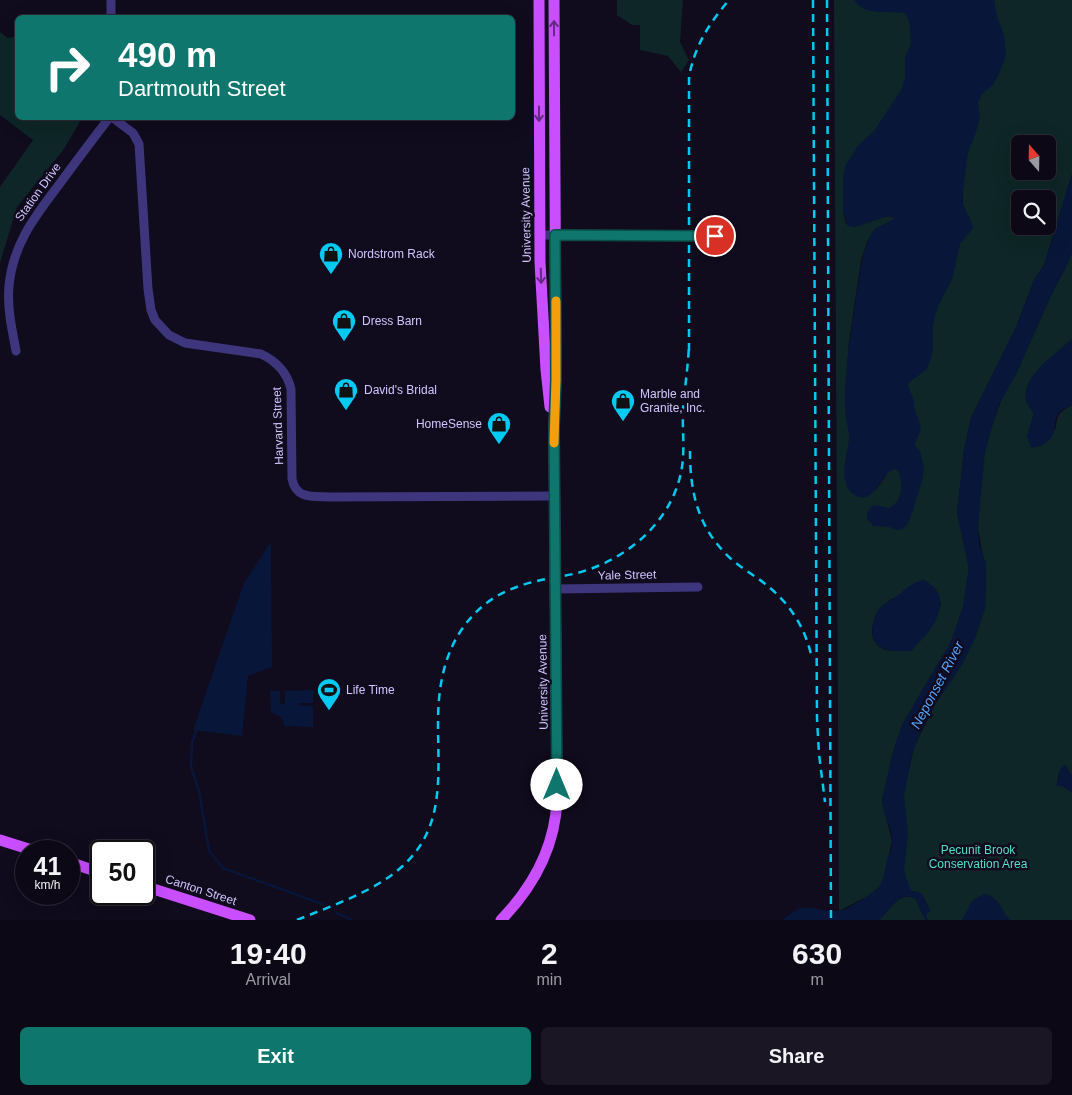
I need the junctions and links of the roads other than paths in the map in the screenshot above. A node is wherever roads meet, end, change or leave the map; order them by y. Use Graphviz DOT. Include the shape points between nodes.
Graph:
graph roads {
  1 [pos="111,0"];
  2 [pos="539,0"];
  3 [pos="554,0"];
  4 [pos="111,15"];
  5 [pos="109,120"];
  6 [pos="114,120"];
  7 [pos="540,235"];
  8 [pos="555,235"];
  9 [pos="715,236"];
  10 [pos="16,351"];
  11 [pos="554,428"];
  12 [pos="555,496"];
  13 [pos="698,587"];
  14 [pos="556,588"];
  15 [pos="0,840"];
  16 [pos="15,845"];
  17 [pos="155,890"];
  18 [pos="250,920"];
  19 [pos="501,920"];
  1 -- 4 [label="street"];
  2 -- 7 [label="main road, University Avenue, one-way"];
  8 -- 3 [label="main road, University Avenue, one-way"];
  5 -- 10 [label="street, Station Drive" via="32,219 21,239 9,286"];
  6 -- 12 [label="street, Harvard Street" via="133,133 139,144 148,289 153,315 163,330 176,340 261,354 280,366 291,389 292,479 296,490 310,496 331,497"];
  7 -- 8 [label="street"];
  7 -- 11 [label="main road, University Avenue, one-way" via="546,370"];
  8 -- 9 [label="street"];
  8 -- 11 [label="main road, University Avenue"];
  11 -- 12 [label="main road, University Avenue"];
  12 -- 14 [label="main road, University Avenue"];
  13 -- 14 [label="street, Yale Street"];
  14 -- 19 [label="main road, University Avenue" via="556,816 541,867 517,904"];
  15 -- 16 [label="main road"];
  17 -- 18 [label="main road, Canton Street"];
}
